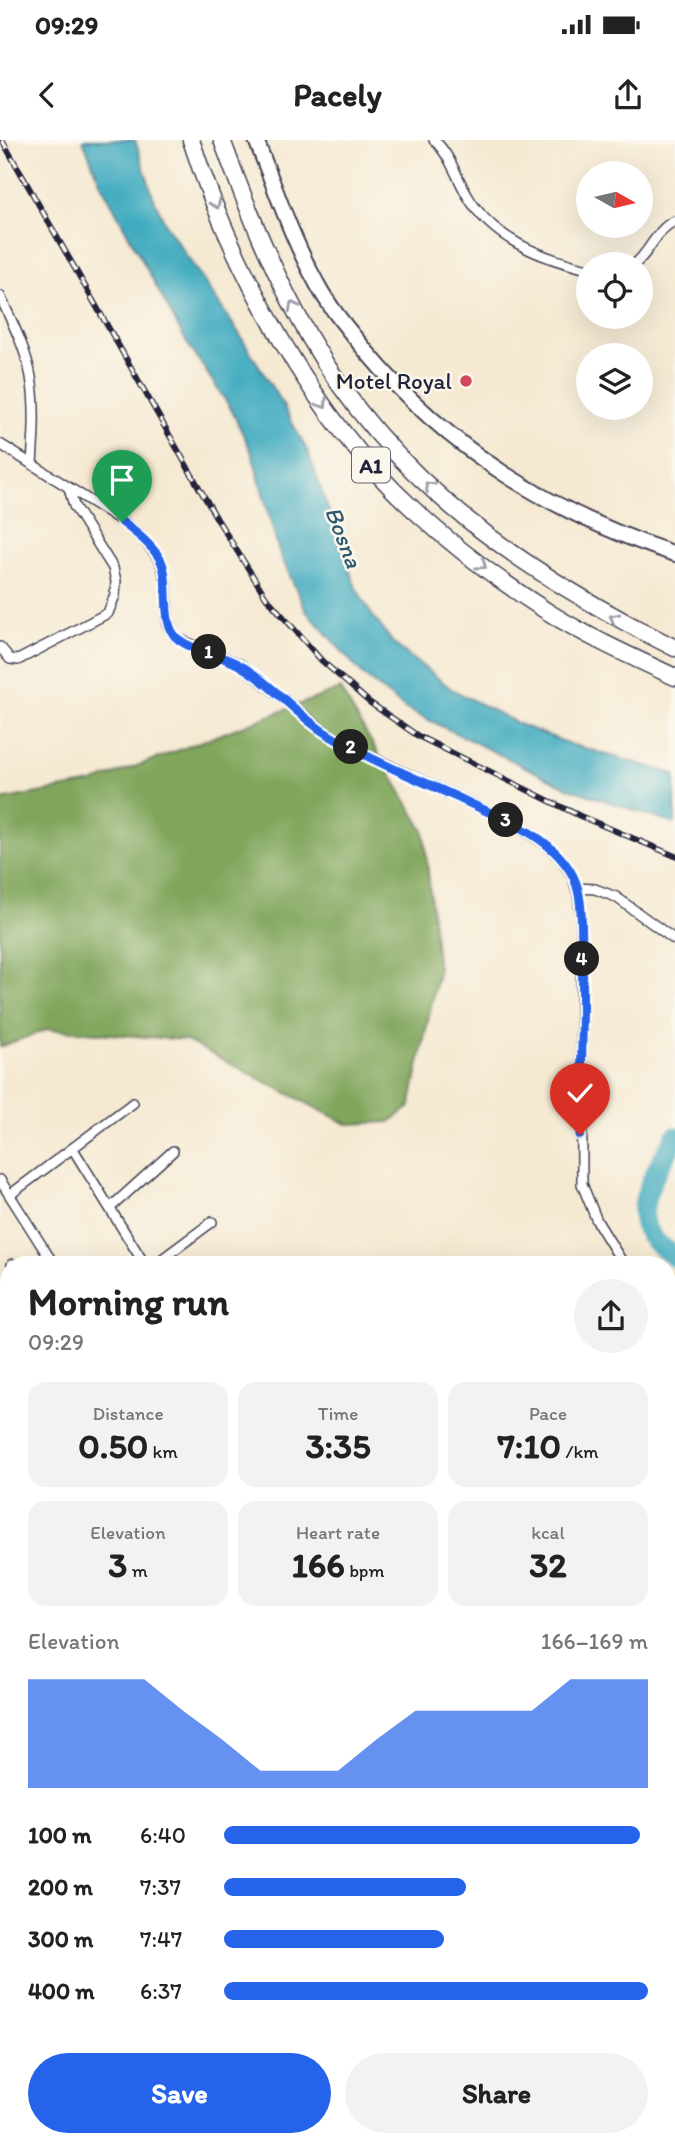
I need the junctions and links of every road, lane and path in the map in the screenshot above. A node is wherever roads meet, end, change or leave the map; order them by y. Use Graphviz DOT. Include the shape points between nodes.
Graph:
graph roads {
  1 [pos="191,140"];
  2 [pos="222,140"];
  3 [pos="256,140"];
  4 [pos="433,140"];
  5 [pos="675,220"];
  6 [pos="648,252"];
  7 [pos="576,266"];
  8 [pos="0,296"];
  9 [pos="0,444"];
  10 [pos="32,464"];
  11 [pos="69,488"];
  12 [pos="675,554"];
  13 [pos="0,647"];
  14 [pos="675,648"];
  15 [pos="675,677"];
  16 [pos="577,888"];
  17 [pos="675,940"];
  18 [pos="133,1102"];
  19 [pos="73,1149"];
  20 [pos="173,1151"];
  21 [pos="0,1180"];
  22 [pos="10,1195"];
  23 [pos="110,1208"];
  24 [pos="212,1222"];
  25 [pos="48,1256"];
  26 [pos="139,1256"];
  27 [pos="166,1256"];
  28 [pos="618,1256"];
  1 -- 15 [label="highway, A1, one-way" via="238,256 282,341 368,462 412,509 548,612"];
  14 -- 2 [label="highway, A1, one-way" via="605,613 520,561 451,508 395,453 312,340 255,226"];
  3 -- 12 [label="main road" via="316,283 393,384 508,478 582,519"];
  4 -- 7 [label="street" via="446,154 476,208 500,233 541,256"];
  5 -- 6 [label="street" via="662,229"];
  8 -- 10 [label="street" via="31,377"];
  9 -- 10 [label="street"];
  10 -- 11 [label="street"];
  11 -- 13 [label="street" via="74,506 113,568 115,595 108,613 18,660 10,659"];
  11 -- 16 [label="street" via="122,522 160,560 168,625 176,638 240,664 349,747 515,824 561,859"];
  16 -- 17 [label="street" via="616,897"];
  16 -- 28 [label="street" via="582,968 582,1184"];
  18 -- 19 [label="street"];
  19 -- 22 [label="street"];
  19 -- 23 [label="street"];
  20 -- 23 [label="street"];
  21 -- 22 [label="street"];
  22 -- 25 [label="street"];
  23 -- 26 [label="street"];
  24 -- 27 [label="street"];
}
